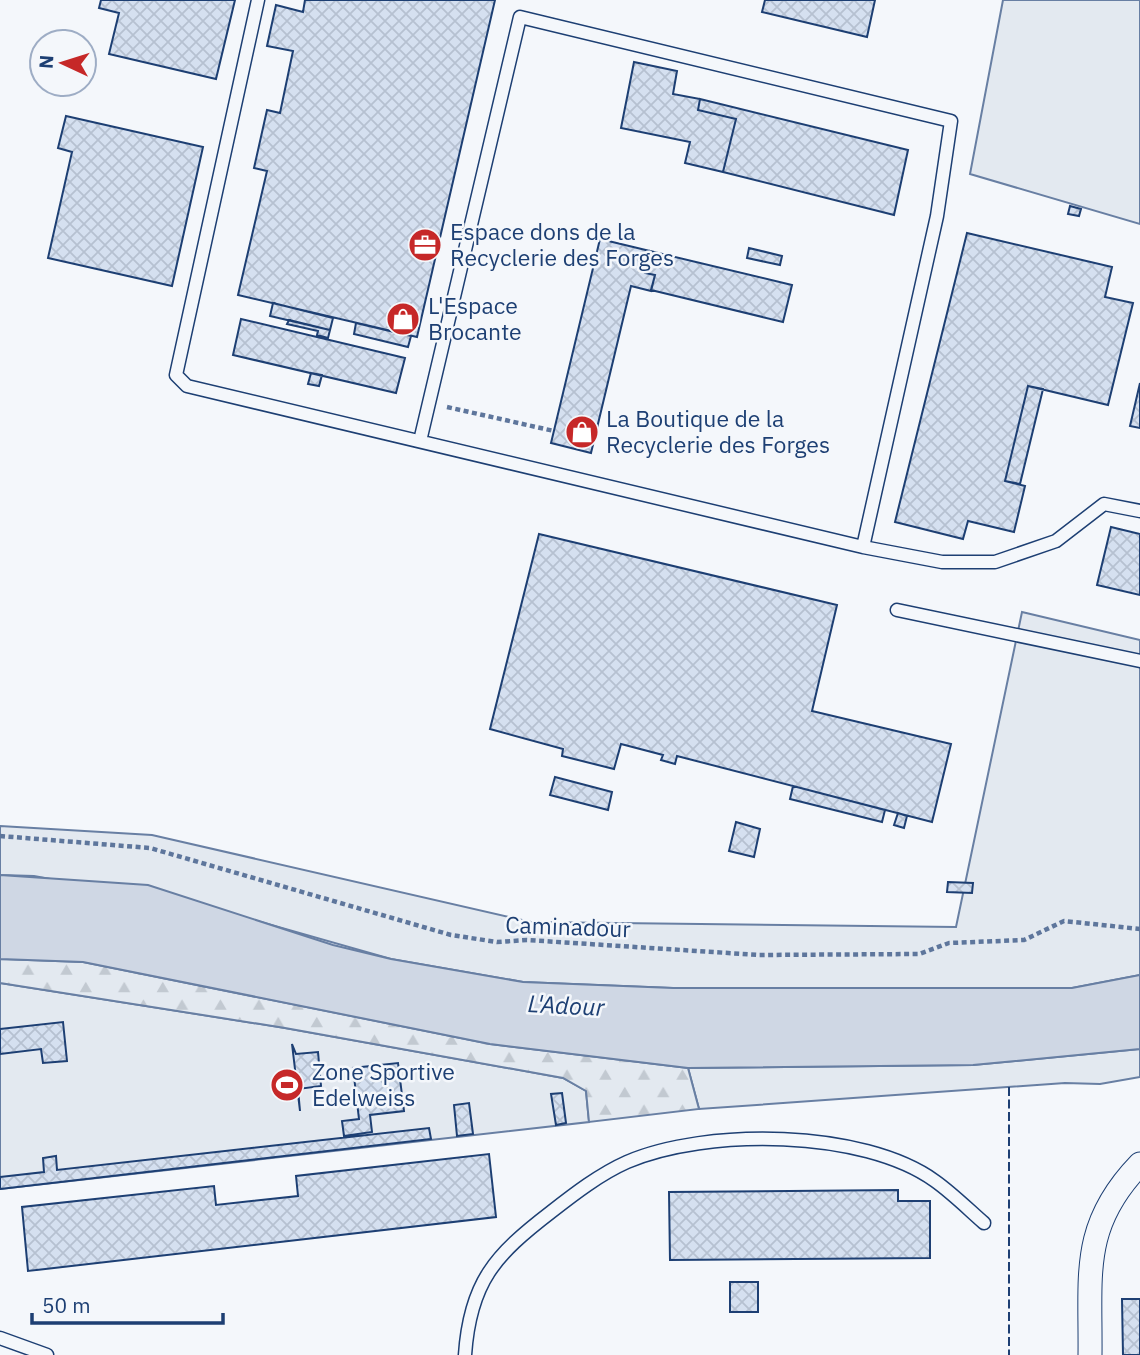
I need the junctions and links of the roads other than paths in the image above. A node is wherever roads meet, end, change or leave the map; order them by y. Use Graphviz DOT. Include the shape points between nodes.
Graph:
graph roads {
  1 [pos="258,0"];
  2 [pos="420,441"];
  3 [pos="1140,511"];
  4 [pos="863,547"];
  5 [pos="897,610"];
  6 [pos="1140,661"];
  7 [pos="1140,1164"];
  8 [pos="984,1223"];
  9 [pos="0,1338"];
  10 [pos="47,1355"];
  11 [pos="465,1355"];
  12 [pos="1090,1355"];
  1 -- 2 [label="lane" via="176,375 187,386"];
  2 -- 4 [label="lane"];
  2 -- 4 [label="lane" via="520,17 951,121 937,216"];
  3 -- 4 [label="lane" via="1104,504 1056,541 995,562 942,562"];
  5 -- 6 [label="lane"];
  7 -- 12 [label="street" via="1117,1188 1097,1230 1092,1251"];
  8 -- 11 [label="lane" via="934,1180 890,1159 837,1145 774,1139 700,1141 627,1162 576,1192 512,1241 483,1278 467,1321"];
  9 -- 10 [label="lane"];
}
